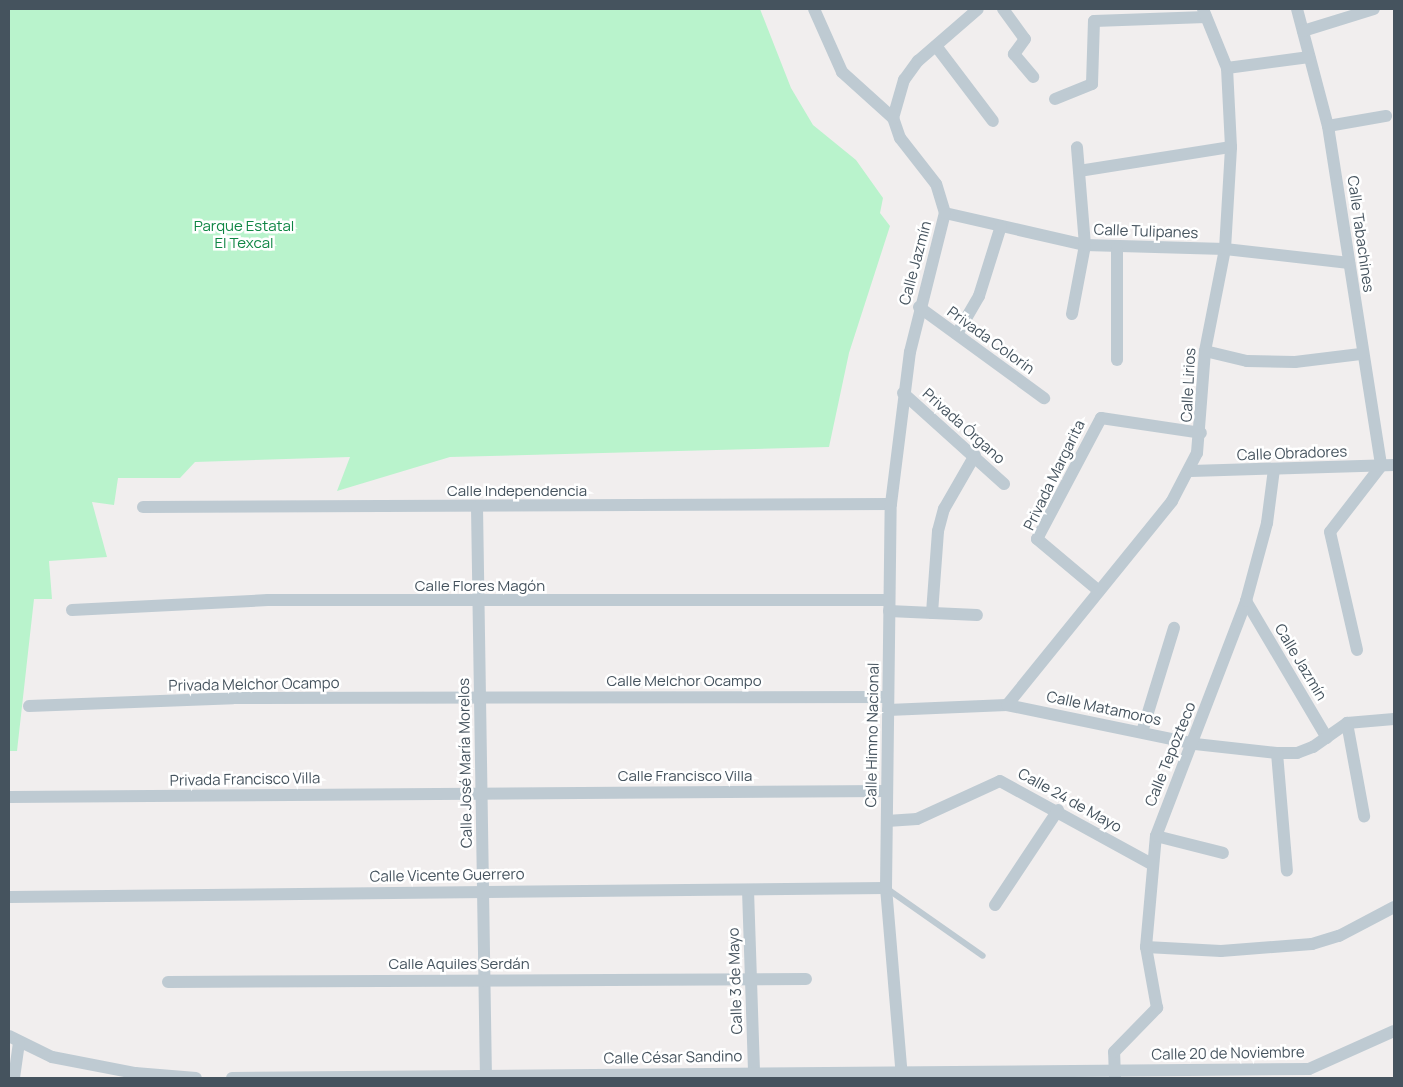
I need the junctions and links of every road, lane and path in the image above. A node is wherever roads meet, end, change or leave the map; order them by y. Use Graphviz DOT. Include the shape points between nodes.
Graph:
graph roads {
  1 [pos="814,9"];
  2 [pos="978,9"];
  3 [pos="1003,9"];
  4 [pos="1297,9"];
  5 [pos="1374,9"];
  6 [pos="1205,13"];
  7 [pos="1303,31"];
  8 [pos="936,46"];
  9 [pos="1309,57"];
  10 [pos="1227,68"];
  11 [pos="1033,77"];
  12 [pos="1055,98"];
  13 [pos="1386,116"];
  14 [pos="893,118"];
  15 [pos="993,121"];
  16 [pos="1328,126"];
  17 [pos="1231,147"];
  18 [pos="1077,148"];
  19 [pos="1079,171"];
  20 [pos="945,213"];
  21 [pos="1000,226"];
  22 [pos="1084,245"];
  23 [pos="1117,249"];
  24 [pos="1225,249"];
  25 [pos="1349,264"];
  26 [pos="919,307"];
  27 [pos="1072,314"];
  28 [pos="957,334"];
  29 [pos="1205,351"];
  30 [pos="1361,354"];
  31 [pos="1117,360"];
  32 [pos="903,393"];
  33 [pos="1044,398"];
  34 [pos="1201,433"];
  35 [pos="975,455"];
  36 [pos="1394,465"];
  37 [pos="1381,466"];
  38 [pos="1274,469"];
  39 [pos="1191,471"];
  40 [pos="1004,484"];
  41 [pos="891,504"];
  42 [pos="143,507"];
  43 [pos="477,507"];
  44 [pos="1099,591"];
  45 [pos="1246,602"];
  46 [pos="479,603"];
  47 [pos="889,606"];
  48 [pos="72,610"];
  49 [pos="932,613"];
  50 [pos="977,615"];
  51 [pos="1174,628"];
  52 [pos="1357,650"];
  53 [pos="888,697"];
  54 [pos="480,698"];
  55 [pos="1007,705"];
  56 [pos="29,706"];
  57 [pos="888,710"];
  58 [pos="1394,719"];
  59 [pos="1347,723"];
  60 [pos="1142,732"];
  61 [pos="1327,738"];
  62 [pos="1195,744"];
  63 [pos="1277,753"];
  64 [pos="887,791"];
  65 [pos="482,793"];
  66 [pos="9,797"];
  67 [pos="1058,810"];
  68 [pos="1364,816"];
  69 [pos="887,821"];
  70 [pos="1156,836"];
  71 [pos="1223,853"];
  72 [pos="1150,863"];
  73 [pos="1287,871"];
  74 [pos="886,888"];
  75 [pos="482,890"];
  76 [pos="748,890"];
  77 [pos="9,896"];
  78 [pos="995,905"];
  79 [pos="1394,907"];
  80 [pos="1146,947"];
  81 [pos="983,956"];
  82 [pos="806,978"];
  83 [pos="751,979"];
  84 [pos="483,980"];
  85 [pos="168,982"];
  86 [pos="1394,1031"];
  87 [pos="14,1040"];
  88 [pos="754,1072"];
  89 [pos="12,1075"];
  90 [pos="902,1075"];
  91 [pos="1115,1075"];
  92 [pos="695,1076"];
  93 [pos="486,1077"];
  94 [pos="196,1078"];
  95 [pos="232,1078"];
  96 [pos="274,1078"];
  1 -- 14 [label="street" via="842,72"];
  2 -- 8 [label="street"];
  3 -- 11 [label="street" via="1025,40 1014,54"];
  4 -- 7 [label="street, Calle Tabachines"];
  5 -- 7 [label="street"];
  6 -- 10 [label="street, Calle Lirios"];
  6 -- 12 [label="street" via="1094,21 1092,84"];
  7 -- 9 [label="street, Calle Tabachines"];
  8 -- 14 [label="street" via="904,80"];
  8 -- 15 [label="street"];
  9 -- 10 [label="street"];
  9 -- 16 [label="street, Calle Tabachines"];
  10 -- 17 [label="street, Calle Lirios"];
  13 -- 16 [label="street"];
  14 -- 20 [label="street, Calle Jazmín" via="900,138 936,184"];
  16 -- 25 [label="street, Calle Tabachines"];
  17 -- 19 [label="street"];
  17 -- 24 [label="street, Calle Lirios"];
  18 -- 19 [label="street"];
  19 -- 22 [label="street"];
  20 -- 21 [label="street, Calle Tulipanes"];
  20 -- 26 [label="street, Calle Jazmín"];
  21 -- 22 [label="street, Calle Tulipanes"];
  21 -- 28 [label="street" via="979,296"];
  22 -- 23 [label="street, Calle Tulipanes"];
  22 -- 27 [label="street"];
  23 -- 24 [label="street, Calle Tulipanes"];
  23 -- 31 [label="street"];
  24 -- 25 [label="street, Calle Tulipanes"];
  24 -- 29 [label="street, Calle Lirios"];
  25 -- 30 [label="street, Calle Tabachines"];
  26 -- 28 [label="street, Privada Colorín"];
  26 -- 32 [label="street, Calle Jazmín"];
  28 -- 33 [label="street, Privada Colorín"];
  29 -- 30 [label="street" via="1247,361 1295,362"];
  29 -- 34 [label="street, Calle Lirios"];
  30 -- 37 [label="street, Calle Tabachines"];
  32 -- 35 [label="street, Privada Órgano"];
  32 -- 41 [label="street, Calle Himno Nacional"];
  34 -- 39 [label="street, Calle Lirios"];
  34 -- 44 [label="street, Privada Margarita" via="1101,418 1037,539"];
  35 -- 40 [label="street, Privada Órgano"];
  35 -- 49 [label="street" via="944,509 938,531"];
  36 -- 37 [label="street, Calle Obradores"];
  37 -- 38 [label="street, Calle Obradores"];
  37 -- 52 [label="street" via="1330,532"];
  38 -- 39 [label="street, Calle Obradores"];
  38 -- 45 [label="street, Calle Tepozteco" via="1267,523"];
  39 -- 44 [label="street, Calle Lirios"];
  41 -- 43 [label="street, Calle Independencia"];
  41 -- 47 [label="street, Calle Himno Nacional"];
  42 -- 43 [label="street, Calle Independencia"];
  43 -- 46 [label="street, Calle José María Morelos"];
  44 -- 55 [label="street, Calle Lirios"];
  45 -- 61 [label="street, Calle Jazmín"];
  45 -- 62 [label="street, Calle Tepozteco"];
  46 -- 47 [label="street, Calle Flores Magón"];
  46 -- 48 [label="street, Calle Flores Magón" via="268,600"];
  46 -- 54 [label="street, Calle José María Morelos"];
  47 -- 49 [label="street, Calle Flores Magón"];
  47 -- 53 [label="street, Calle Himno Nacional"];
  49 -- 50 [label="street, Calle Flores Magón"];
  51 -- 60 [label="street"];
  53 -- 54 [label="street, Calle Melchor Ocampo"];
  53 -- 57 [label="street, Calle Himno Nacional"];
  54 -- 56 [label="street, Privada Melchor Ocampo" via="234,698"];
  54 -- 65 [label="street, Calle José María Morelos"];
  55 -- 57 [label="street, Calle Matamoros"];
  55 -- 60 [label="street, Calle Matamoros"];
  57 -- 64 [label="street, Calle Himno Nacional"];
  58 -- 59 [label="street"];
  59 -- 61 [label="street, Calle Matamoros"];
  59 -- 68 [label="street"];
  60 -- 62 [label="street, Calle Matamoros"];
  61 -- 63 [label="street, Calle Matamoros" via="1297,753"];
  62 -- 63 [label="street, Calle Matamoros"];
  62 -- 70 [label="street, Calle Tepozteco" via="1168,796"];
  63 -- 73 [label="street"];
  64 -- 65 [label="street, Calle Francisco Villa"];
  64 -- 69 [label="street, Calle Himno Nacional"];
  65 -- 66 [label="street, Privada Francisco Villa"];
  65 -- 75 [label="street, Calle José María Morelos"];
  67 -- 69 [label="street, Calle 24 de Mayo" via="1000,782 917,818"];
  67 -- 72 [label="street, Calle 24 de Mayo"];
  67 -- 78 [label="street"];
  69 -- 74 [label="street, Calle Himno Nacional"];
  70 -- 71 [label="street"];
  70 -- 72 [label="street, Calle Tepozteco"];
  72 -- 80 [label="street, Calle Tepozteco"];
  74 -- 76 [label="street, Calle Vicente Guerrero"];
  74 -- 81 [label="lane"];
  74 -- 90 [label="street, Calle Himno Nacional"];
  75 -- 76 [label="street, Calle Vicente Guerrero"];
  75 -- 77 [label="street, Calle Vicente Guerrero"];
  75 -- 84 [label="street, Calle José María Morelos"];
  76 -- 83 [label="street, Calle 3 de Mayo"];
  79 -- 80 [label="street" via="1339,936 1312,944 1221,951"];
  80 -- 91 [label="street, Calle Tepozteco" via="1157,1008 1114,1052"];
  82 -- 83 [label="street, Calle Aquiles Serdán"];
  83 -- 84 [label="street, Calle Aquiles Serdán"];
  83 -- 88 [label="street, Calle 3 de Mayo"];
  84 -- 85 [label="street, Calle Aquiles Serdán"];
  84 -- 93 [label="street, Calle José María Morelos"];
  86 -- 91 [label="street, Calle 20 de Noviembre" via="1309,1069"];
  87 -- 89 [label="street"];
  87 -- 94 [label="street" via="61,1059 135,1073"];
  88 -- 90 [label="street, Calle César Sandino"];
  88 -- 92 [label="street, Calle César Sandino"];
  90 -- 91 [label="street, Calle César Sandino"];
  92 -- 93 [label="street, Calle César Sandino"];
  93 -- 96 [label="street, Calle César Sandino"];
  95 -- 96 [label="street, Calle César Sandino"];
}
